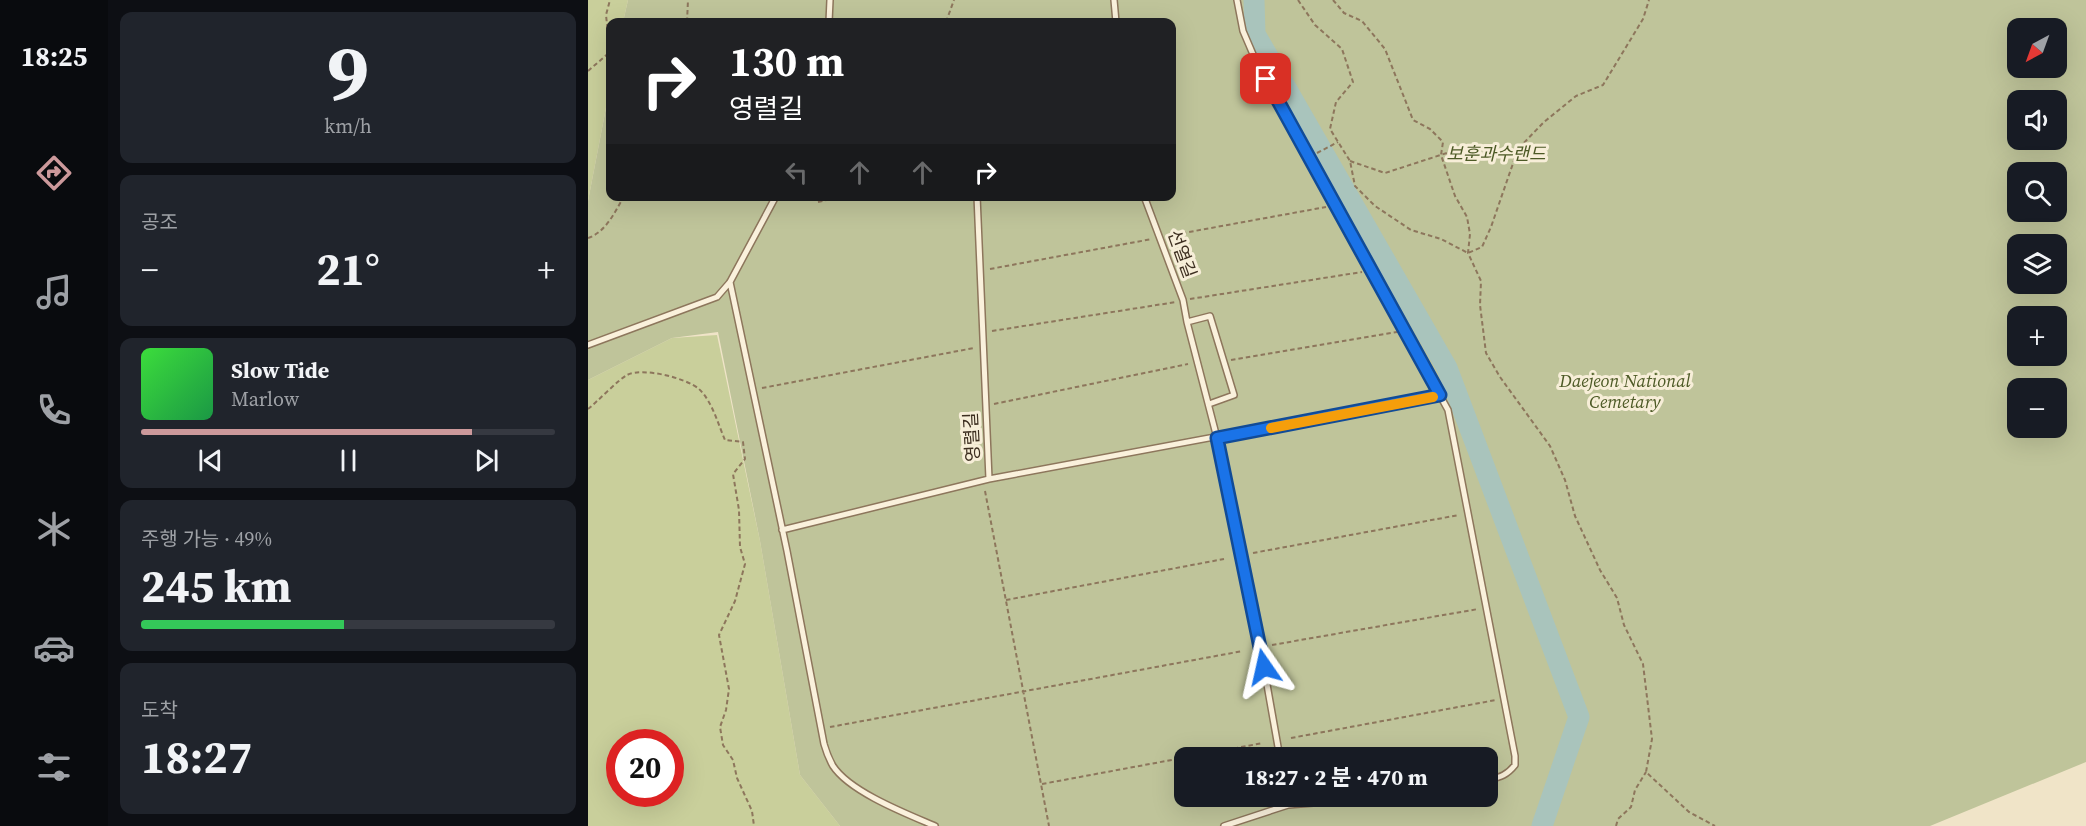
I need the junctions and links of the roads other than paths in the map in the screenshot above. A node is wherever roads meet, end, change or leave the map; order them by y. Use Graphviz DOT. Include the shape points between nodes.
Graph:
graph roads {
  1 [pos="830,0"];
  2 [pos="1114,0"];
  3 [pos="1237,0"];
  4 [pos="829,18"];
  5 [pos="1116,18"];
  6 [pos="773,201"];
  7 [pos="977,201"];
  8 [pos="1146,201"];
  9 [pos="730,282"];
  10 [pos="1186,322"];
  11 [pos="588,345"];
  12 [pos="1440,395"];
  13 [pos="1209,404"];
  14 [pos="1217,438"];
  15 [pos="989,479"];
  16 [pos="782,530"];
  17 [pos="1278,747"];
  18 [pos="1498,778"];
  19 [pos="1285,807"];
  20 [pos="935,826"];
  21 [pos="1224,826"];
  1 -- 4 [label="lane"];
  2 -- 5 [label="lane"];
  3 -- 12 [label="lane" via="1243,31 1255,59"];
  6 -- 9 [label="lane"];
  7 -- 15 [label="lane, 영렬길"];
  8 -- 10 [label="lane, 선열길" via="1183,300"];
  9 -- 11 [label="lane" via="717,297"];
  9 -- 16 [label="lane"];
  10 -- 13 [label="lane"];
  10 -- 13 [label="lane" via="1210,316 1234,395"];
  12 -- 14 [label="lane, 영렬길"];
  12 -- 18 [label="lane" via="1448,410 1515,765"];
  13 -- 14 [label="lane"];
  14 -- 15 [label="lane, 영렬길"];
  14 -- 17 [label="lane"];
  15 -- 16 [label="lane"];
  16 -- 20 [label="lane" via="824,744 834,768 856,788"];
  19 -- 21 [label="lane"];
}
